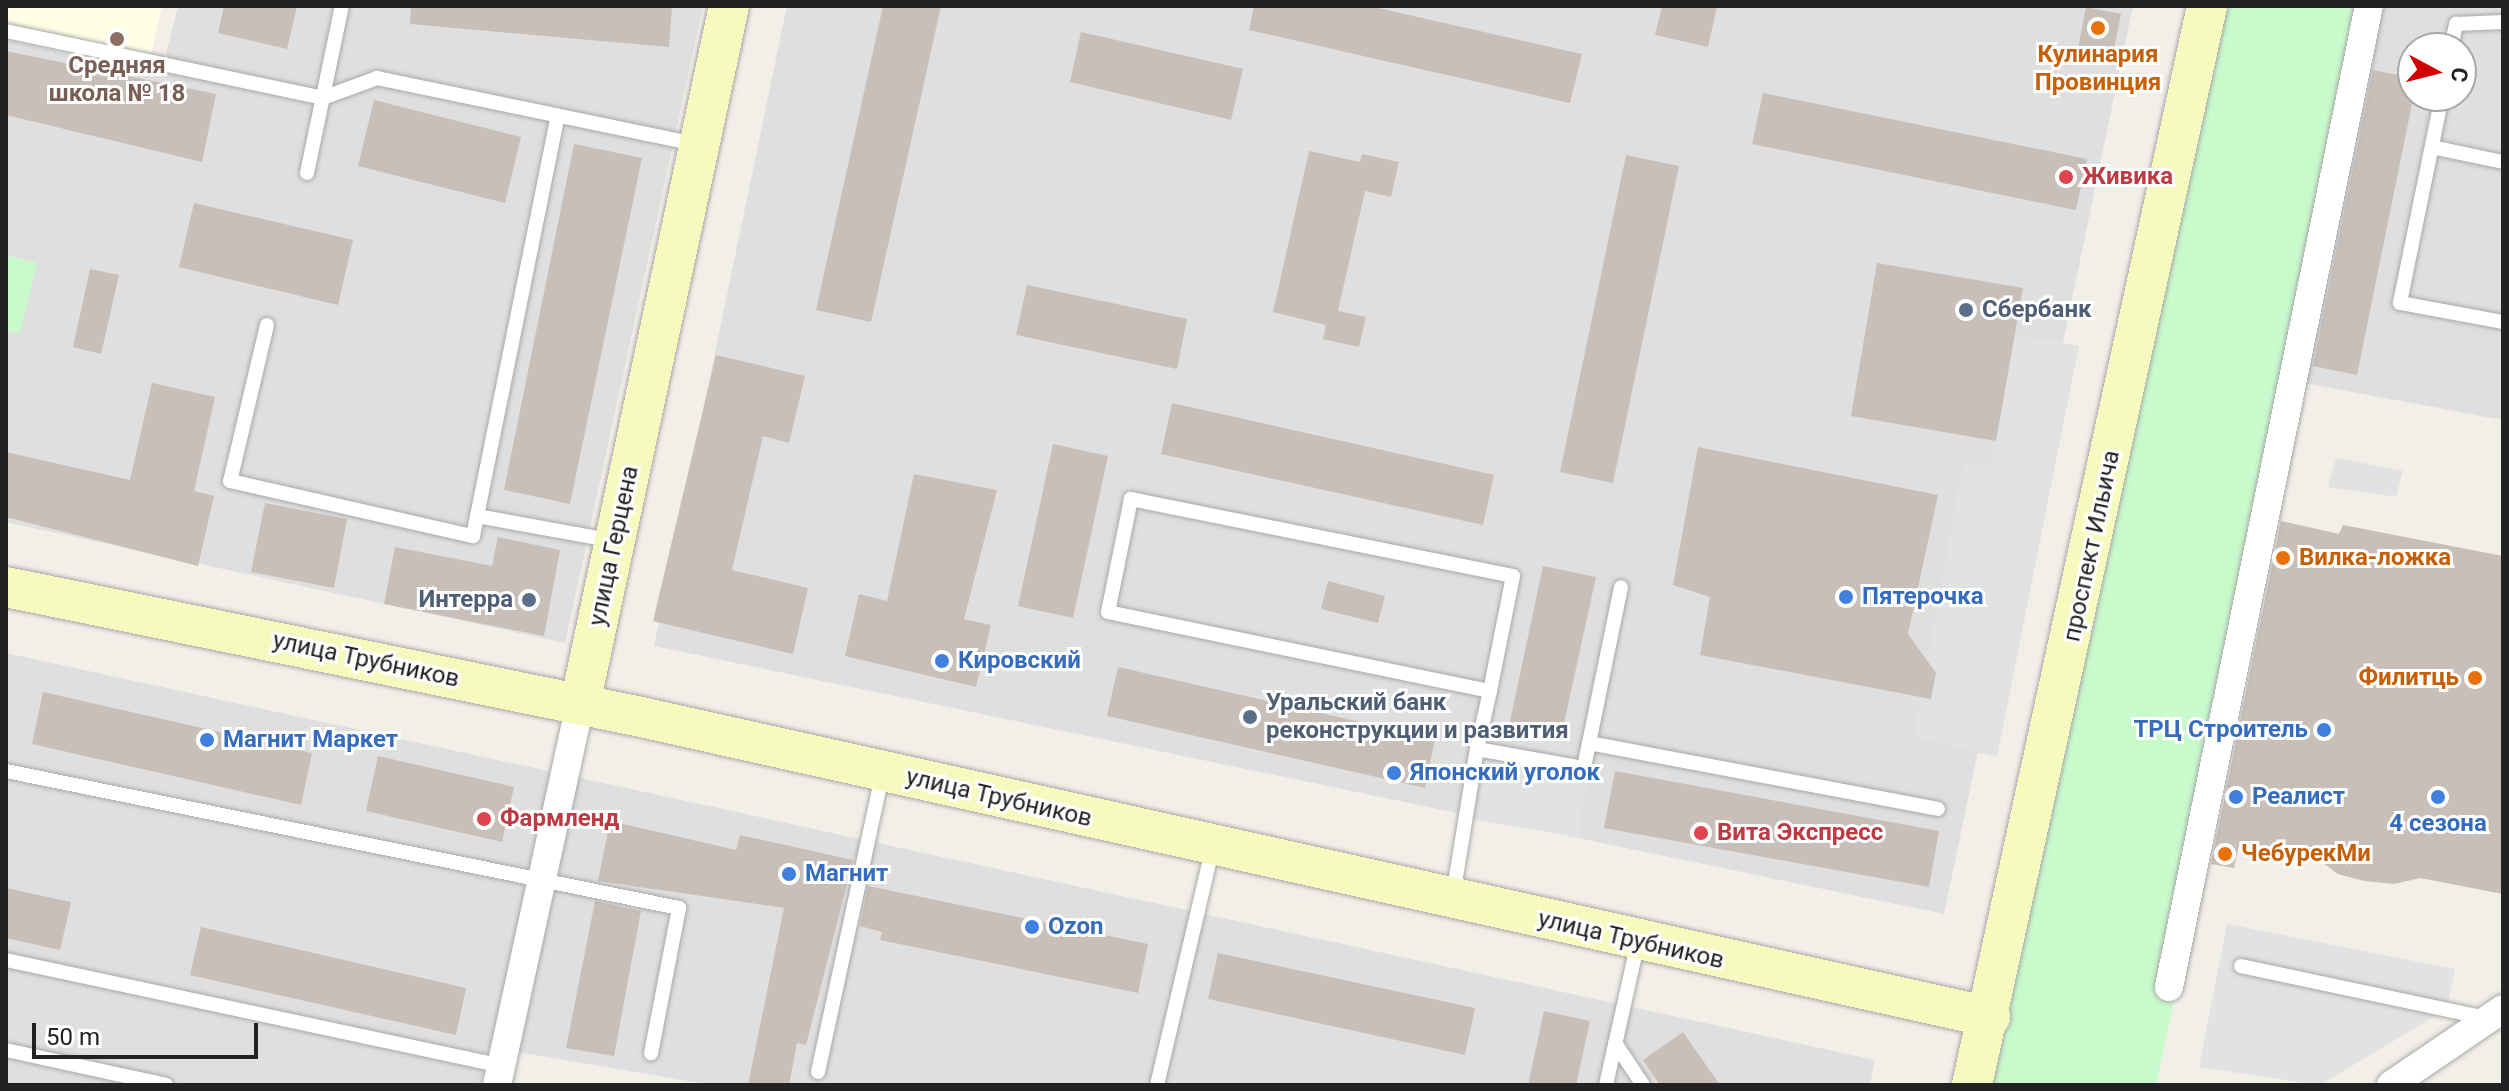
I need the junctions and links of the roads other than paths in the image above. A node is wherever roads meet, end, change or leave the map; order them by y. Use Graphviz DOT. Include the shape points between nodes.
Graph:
graph roads {
  1 [pos="342,6"];
  2 [pos="729,6"];
  3 [pos="2207,6"];
  4 [pos="2369,6"];
  5 [pos="2503,22"];
  6 [pos="6,31"];
  7 [pos="2454,32"];
  8 [pos="323,98"];
  9 [pos="2439,112"];
  10 [pos="558,115"];
  11 [pos="699,144"];
  12 [pos="2432,147"];
  13 [pos="2503,162"];
  14 [pos="307,173"];
  15 [pos="2503,322"];
  16 [pos="267,325"];
  17 [pos="477,516"];
  18 [pos="615,542"];
  19 [pos="6,587"];
  20 [pos="1621,587"];
  21 [pos="1490,691"];
  22 [pos="580,704"];
  23 [pos="1589,743"];
  24 [pos="1477,749"];
  25 [pos="6,771"];
  26 [pos="883,771"];
  27 [pos="1938,809"];
  28 [pos="1213,846"];
  29 [pos="542,880"];
  30 [pos="1452,900"];
  31 [pos="1638,941"];
  32 [pos="6,960"];
  33 [pos="2241,966"];
  34 [pos="2169,987"];
  35 [pos="2495,1013"];
  36 [pos="1990,1017"];
  37 [pos="1615,1043"];
  38 [pos="6,1050"];
  39 [pos="651,1053"];
  40 [pos="818,1072"];
  41 [pos="500,1076"];
  42 [pos="166,1085"];
  43 [pos="1157,1085"];
  44 [pos="1606,1085"];
  45 [pos="1643,1085"];
  46 [pos="1972,1085"];
  47 [pos="2391,1085"];
  1 -- 8 [label="lane"];
  2 -- 11 [label="street, улица Герцена"];
  3 -- 36 [label="street, проспект Ильича"];
  4 -- 34 [label="street"];
  5 -- 7 [label="lane" via="2456,24"];
  6 -- 8 [label="lane"];
  8 -- 10 [label="lane" via="377,78"];
  8 -- 14 [label="lane"];
  9 -- 12 [label="lane"];
  10 -- 11 [label="lane"];
  10 -- 17 [label="lane"];
  11 -- 18 [label="street, улица Герцена"];
  12 -- 13 [label="lane"];
  12 -- 15 [label="lane" via="2400,303"];
  16 -- 17 [label="lane" via="230,481 473,536"];
  17 -- 18 [label="lane"];
  18 -- 22 [label="street, улица Герцена"];
  19 -- 22 [label="street, улица Трубников"];
  20 -- 23 [label="lane"];
  21 -- 21 [label="lane" via="1513,576 1131,499 1108,612"];
  21 -- 24 [label="lane"];
  22 -- 26 [label="street, улица Трубников"];
  22 -- 29 [label="street, улица Герцена"];
  23 -- 24 [label="lane" via="1584,768"];
  23 -- 27 [label="lane"];
  24 -- 30 [label="lane"];
  25 -- 29 [label="lane"];
  26 -- 28 [label="street, улица Трубников"];
  26 -- 40 [label="lane"];
  28 -- 30 [label="street, улица Трубников"];
  28 -- 43 [label="lane"];
  29 -- 39 [label="lane" via="679,908"];
  29 -- 41 [label="street, улица Герцена"];
  30 -- 31 [label="street, улица Трубников"];
  31 -- 36 [label="street, улица Трубников"];
  31 -- 37 [label="lane"];
  32 -- 41 [label="lane"];
  33 -- 35 [label="lane"];
  35 -- 47 [label="street"];
  36 -- 46 [label="street, проспект Ильича"];
  37 -- 44 [label="lane"];
  37 -- 45 [label="lane"];
  38 -- 42 [label="lane"];
}
